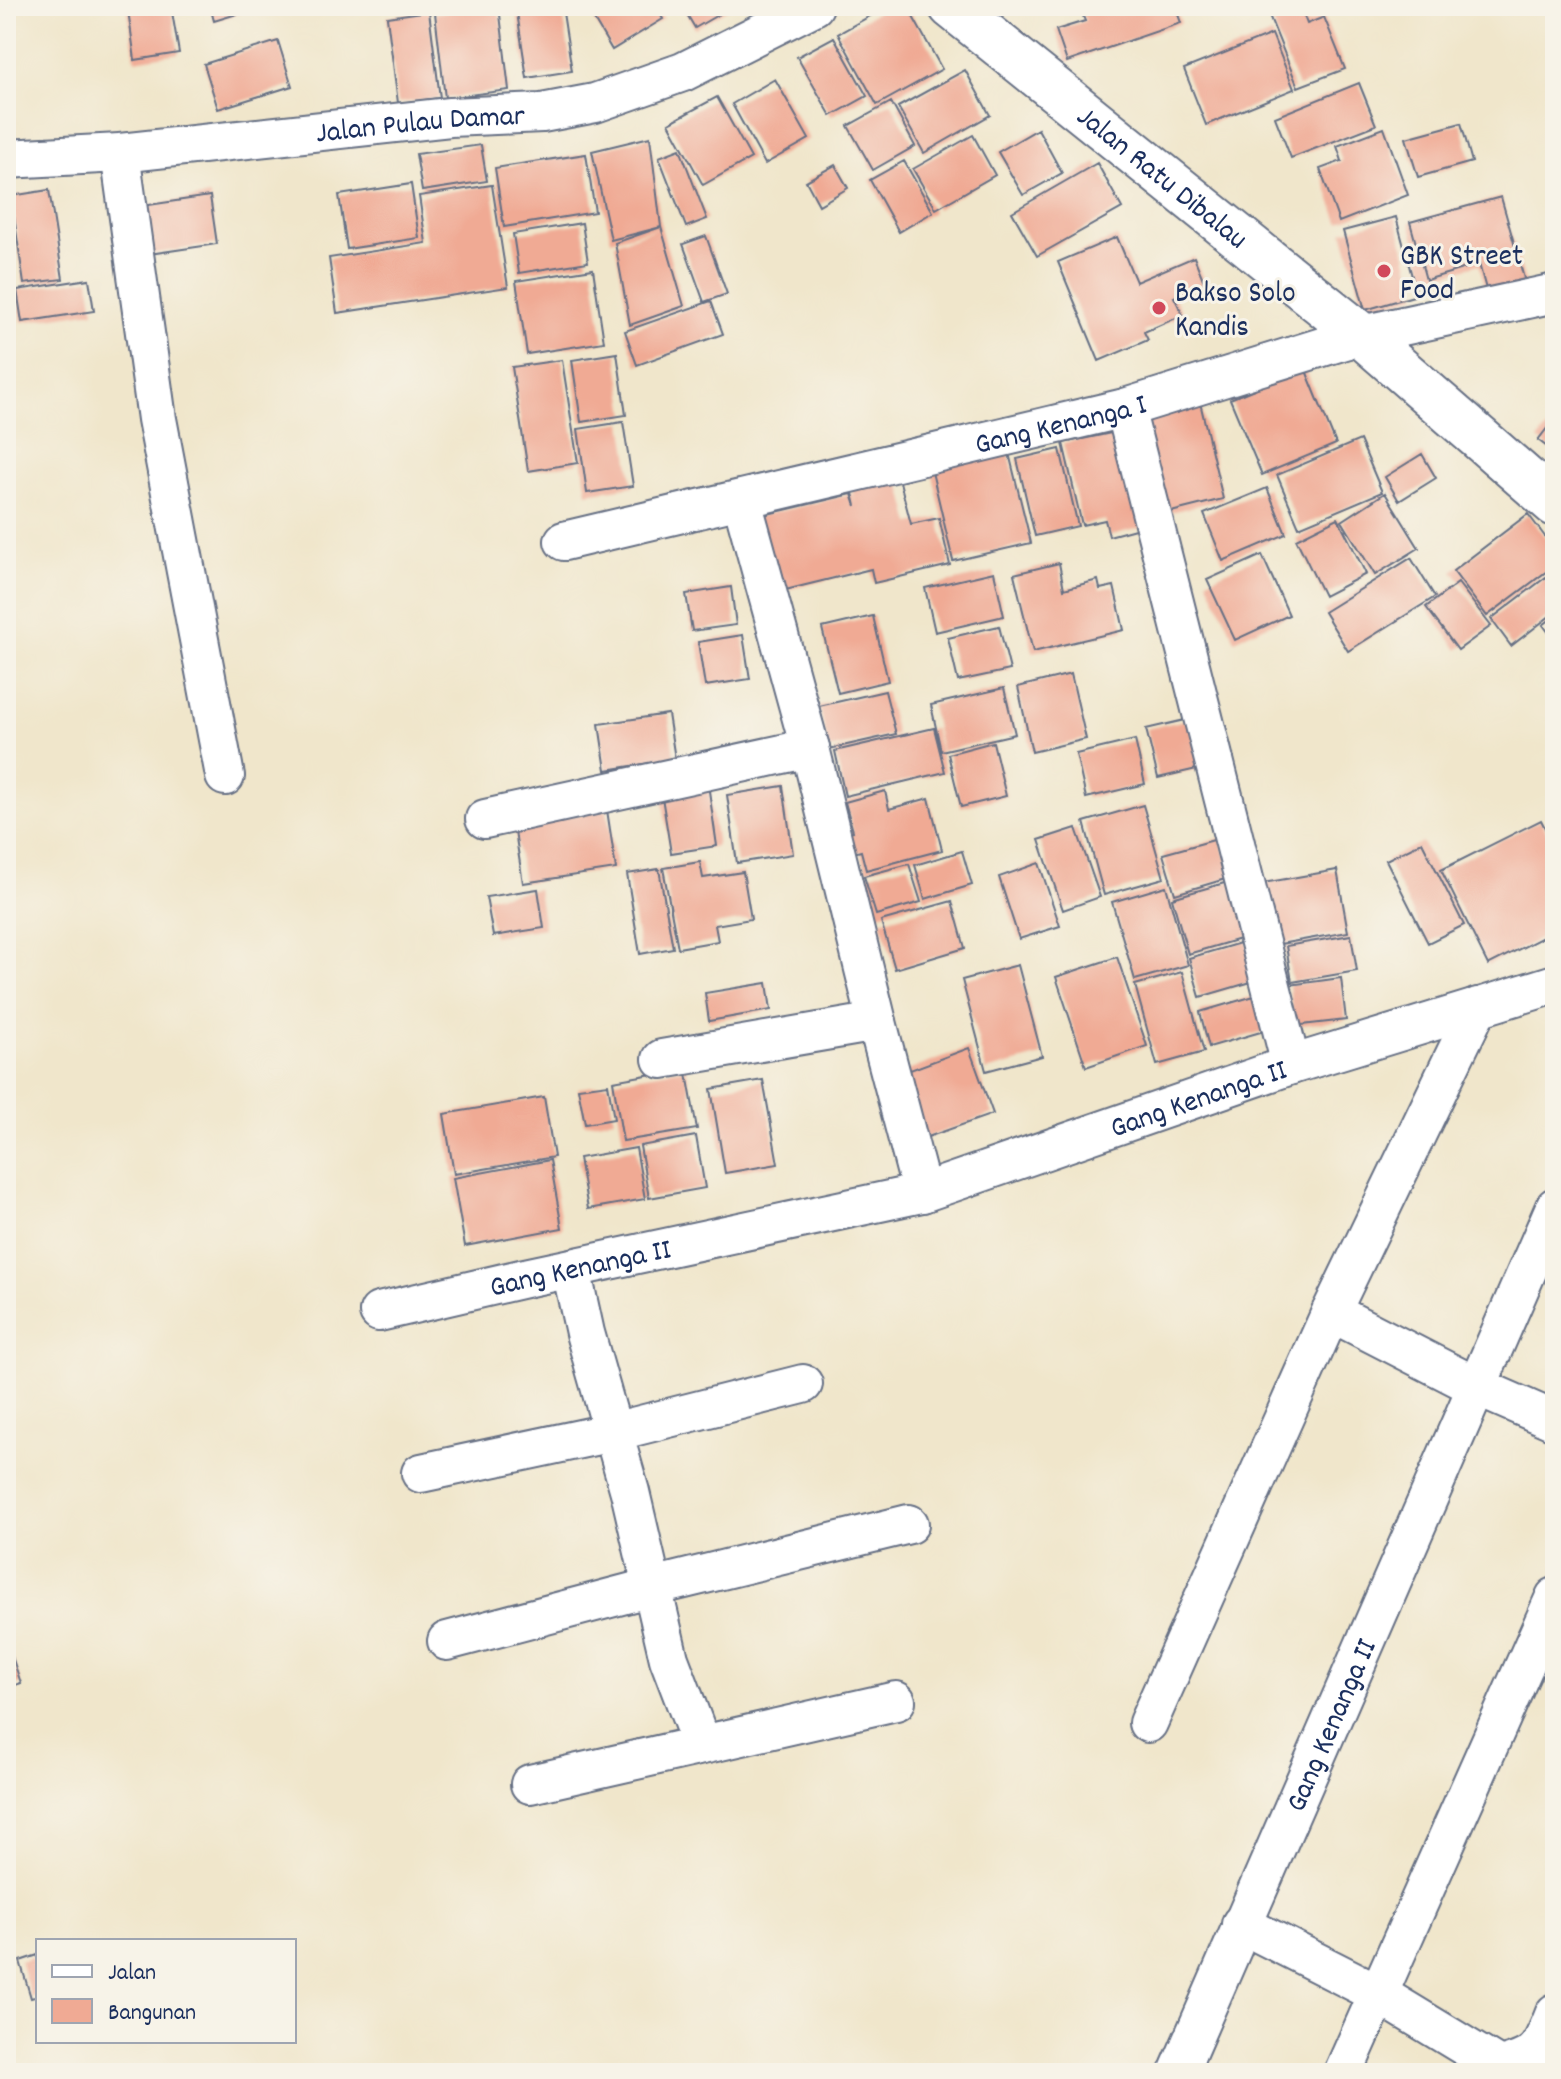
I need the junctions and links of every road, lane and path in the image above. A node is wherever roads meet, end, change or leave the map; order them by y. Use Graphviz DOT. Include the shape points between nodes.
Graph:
graph roads {
  1 [pos="814,6"];
  2 [pos="951,6"];
  3 [pos="120,153"];
  4 [pos="6,159"];
  5 [pos="1555,293"];
  6 [pos="1361,335"];
  7 [pos="1125,408"];
  8 [pos="742,501"];
  9 [pos="1555,504"];
  10 [pos="564,541"];
  11 [pos="810,748"];
  12 [pos="225,776"];
  13 [pos="485,819"];
  14 [pos="1555,984"];
  15 [pos="1478,1007"];
  16 [pos="877,1022"];
  17 [pos="662,1059"];
  18 [pos="1291,1065"];
  19 [pos="922,1193"];
  20 [pos="1555,1207"];
  21 [pos="571,1269"];
  22 [pos="379,1312"];
  23 [pos="1331,1312"];
  24 [pos="803,1384"];
  25 [pos="1475,1386"];
  26 [pos="1555,1421"];
  27 [pos="613,1432"];
  28 [pos="421,1473"];
  29 [pos="909,1524"];
  30 [pos="652,1587"];
  31 [pos="1555,1597"];
  32 [pos="447,1641"];
  33 [pos="896,1701"];
  34 [pos="1148,1723"];
  35 [pos="701,1743"];
  36 [pos="530,1784"];
  37 [pos="1241,1924"];
  38 [pos="1377,1993"];
  39 [pos="1555,2013"];
  40 [pos="1178,2073"];
  41 [pos="1343,2073"];
  1 -- 3 [label="street, Jalan Pulau Damar" via="683,72 595,103 542,113 450,117"];
  2 -- 6 [label="main road, Jalan Ratu Dibalau"];
  3 -- 4 [label="street, Jalan Pulau Damar"];
  3 -- 12 [label="street" via="157,419"];
  5 -- 6 [label="street, Gang Kenanga I"];
  6 -- 7 [label="street, Gang Kenanga I"];
  6 -- 9 [label="main road, Jalan Ratu Dibalau"];
  7 -- 8 [label="street, Gang Kenanga I"];
  7 -- 18 [label="street"];
  8 -- 10 [label="street, Gang Kenanga I"];
  8 -- 11 [label="street"];
  11 -- 13 [label="street"];
  11 -- 16 [label="street"];
  14 -- 15 [label="street, Gang Kenanga II"];
  15 -- 18 [label="street, Gang Kenanga II"];
  15 -- 23 [label="street"];
  16 -- 17 [label="street"];
  16 -- 19 [label="street"];
  18 -- 19 [label="street, Gang Kenanga II"];
  19 -- 21 [label="street, Gang Kenanga II"];
  20 -- 25 [label="street, Gang Kenanga II"];
  21 -- 22 [label="street, Gang Kenanga II"];
  21 -- 27 [label="street"];
  23 -- 25 [label="street"];
  23 -- 34 [label="street"];
  24 -- 27 [label="street"];
  25 -- 26 [label="street"];
  25 -- 37 [label="street, Gang Kenanga II"];
  27 -- 28 [label="street"];
  27 -- 30 [label="street"];
  29 -- 30 [label="street"];
  30 -- 32 [label="street"];
  30 -- 35 [label="street" via="669,1659"];
  31 -- 38 [label="street"];
  33 -- 35 [label="street"];
  35 -- 36 [label="street"];
  37 -- 38 [label="street"];
  37 -- 40 [label="street, Gang Kenanga II"];
  38 -- 39 [label="street" via="1499,2067 1526,2061 1542,2044"];
  38 -- 41 [label="street"];
}
